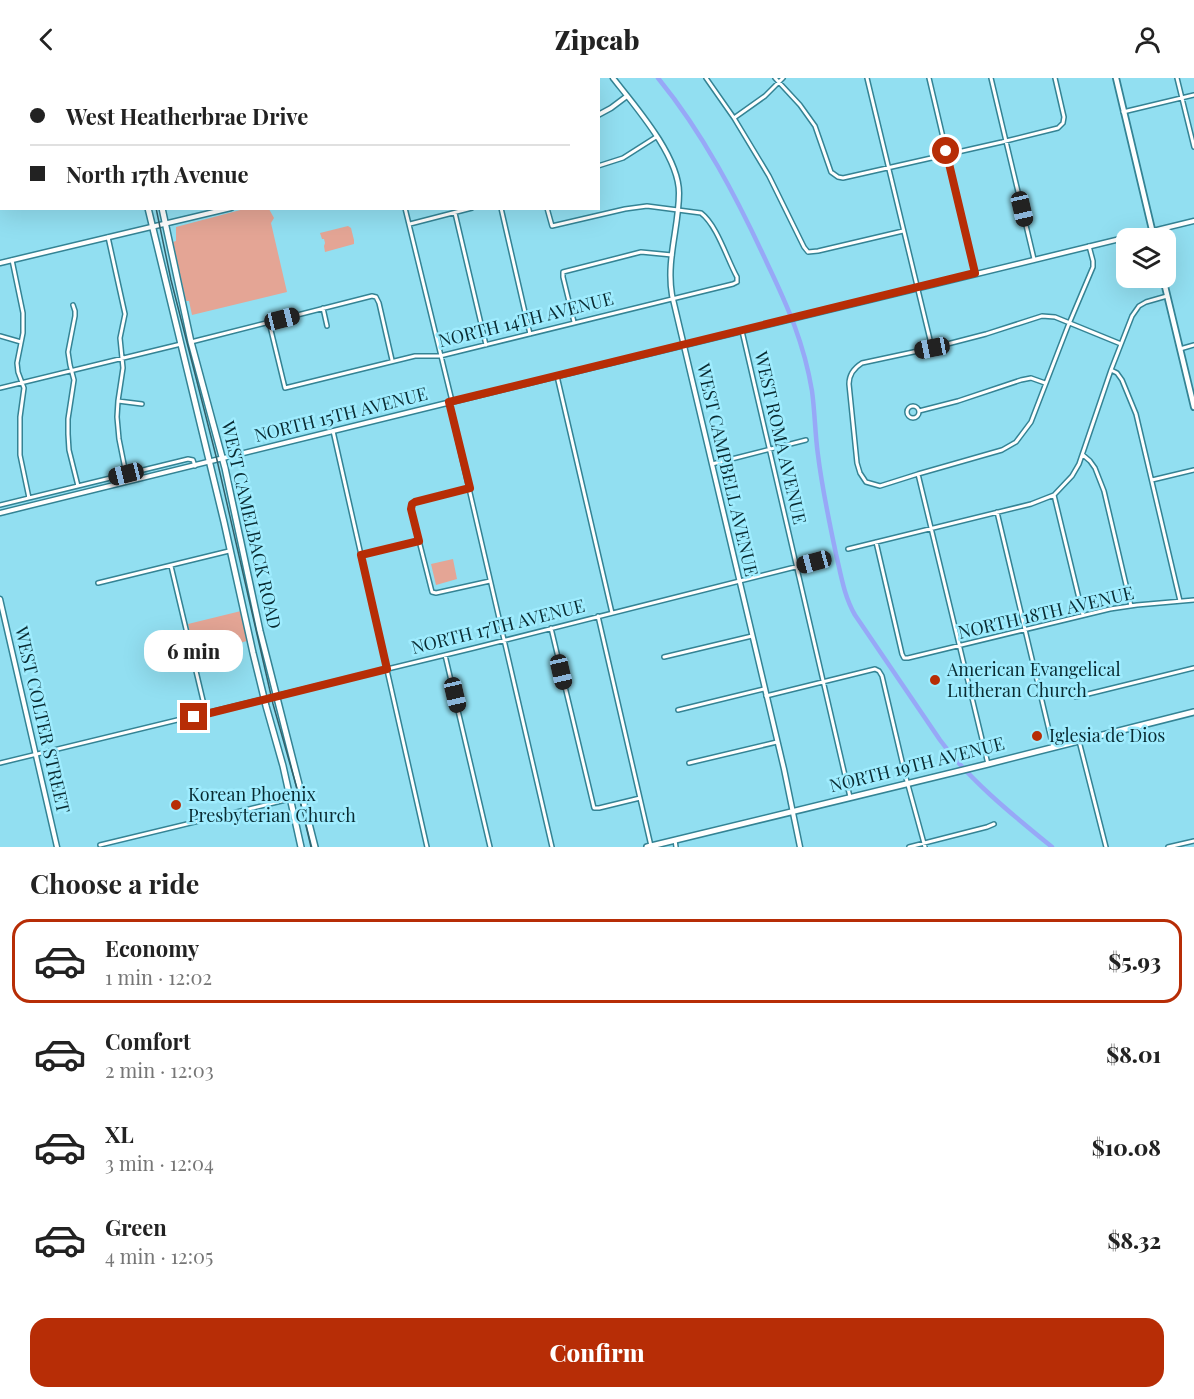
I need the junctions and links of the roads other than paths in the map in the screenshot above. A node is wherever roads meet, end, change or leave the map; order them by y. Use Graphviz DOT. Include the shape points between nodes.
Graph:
graph roads {
  1 [pos="613,78"];
  2 [pos="706,78"];
  3 [pos="775,78"];
  4 [pos="783,78"];
  5 [pos="867,78"];
  6 [pos="929,78"];
  7 [pos="991,78"];
  8 [pos="1054,78"];
  9 [pos="1116,78"];
  10 [pos="1177,78"];
  11 [pos="779,82"];
  12 [pos="1194,95"];
  13 [pos="627,96"];
  14 [pos="1182,98"];
  15 [pos="1123,112"];
  16 [pos="600,114"];
  17 [pos="734,118"];
  18 [pos="656,136"];
  19 [pos="1006,141"];
  20 [pos="1194,147"];
  21 [pos="947,155"];
  22 [pos="600,165"];
  23 [pos="888,169"];
  24 [pos="677,209"];
  25 [pos="148,210"];
  26 [pos="162,210"];
  27 [pos="223,210"];
  28 [pos="406,210"];
  29 [pos="465,210"];
  30 [pos="501,210"];
  31 [pos="548,210"];
  32 [pos="455,213"];
  33 [pos="1194,220"];
  34 [pos="165,224"];
  35 [pos="409,224"];
  36 [pos="151,227"];
  37 [pos="1151,228"];
  38 [pos="1163,228"];
  39 [pos="903,231"];
  40 [pos="108,237"];
  41 [pos="1116,240"];
  42 [pos="1089,246"];
  43 [pos="672,255"];
  44 [pos="1034,259"];
  45 [pos="12,260"];
  46 [pos="0,263"];
  47 [pos="975,273"];
  48 [pos="917,288"];
  49 [pos="1165,288"];
  50 [pos="1167,296"];
  51 [pos="672,299"];
  52 [pos="73,304"];
  53 [pos="323,308"];
  54 [pos="269,322"];
  55 [pos="574,322"];
  56 [pos="1069,322"];
  57 [pos="327,327"];
  58 [pos="742,331"];
  59 [pos="530,334"];
  60 [pos="0,336"];
  61 [pos="21,342"];
  62 [pos="191,342"];
  63 [pos="181,344"];
  64 [pos="1121,344"];
  65 [pos="486,345"];
  66 [pos="684,345"];
  67 [pos="1194,345"];
  68 [pos="932,348"];
  69 [pos="1180,349"];
  70 [pos="440,356"];
  71 [pos="122,358"];
  72 [pos="392,361"];
  73 [pos="72,370"];
  74 [pos="1111,370"];
  75 [pos="557,376"];
  76 [pos="22,383"];
  77 [pos="1045,383"];
  78 [pos="0,388"];
  79 [pos="118,401"];
  80 [pos="451,402"];
  81 [pos="142,404"];
  82 [pos="1194,407"];
  83 [pos="919,411"];
  84 [pos="333,431"];
  85 [pos="806,440"];
  86 [pos="769,450"];
  87 [pos="1082,455"];
  88 [pos="222,459"];
  89 [pos="209,462"];
  90 [pos="712,464"];
  91 [pos="195,466"];
  92 [pos="151,468"];
  93 [pos="1194,470"];
  94 [pos="126,474"];
  95 [pos="918,474"];
  96 [pos="153,476"];
  97 [pos="1152,480"];
  98 [pos="78,486"];
  99 [pos="470,488"];
  100 [pos="1054,495"];
  101 [pos="29,498"];
  102 [pos="0,505"];
  103 [pos="997,512"];
  104 [pos="0,513"];
  105 [pos="931,528"];
  106 [pos="419,541"];
  107 [pos="876,542"];
  108 [pos="848,549"];
  109 [pos="231,551"];
  110 [pos="361,555"];
  111 [pos="827,559"];
  112 [pos="171,566"];
  113 [pos="797,567"];
  114 [pos="490,581"];
  115 [pos="740,582"];
  116 [pos="98,583"];
  117 [pos="0,599"];
  118 [pos="1194,600"];
  119 [pos="1180,602"];
  120 [pos="1131,606"];
  121 [pos="612,613"];
  122 [pos="1083,615"];
  123 [pos="598,616"];
  124 [pos="551,628"];
  125 [pos="1025,629"];
  126 [pos="752,636"];
  127 [pos="505,640"];
  128 [pos="959,646"];
  129 [pos="445,655"];
  130 [pos="664,657"];
  131 [pos="1194,668"];
  132 [pos="387,669"];
  133 [pos="823,682"];
  134 [pos="764,689"];
  135 [pos="277,696"];
  136 [pos="766,696"];
  137 [pos="1076,697"];
  138 [pos="264,699"];
  139 [pos="678,710"];
  140 [pos="1194,712"];
  141 [pos="206,714"];
  142 [pos="1079,740"];
  143 [pos="777,742"];
  144 [pos="1053,747"];
  145 [pos="36,754"];
  146 [pos="0,763"];
  147 [pos="689,763"];
  148 [pos="988,764"];
  149 [pos="908,783"];
  150 [pos="850,797"];
  151 [pos="640,798"];
  152 [pos="290,799"];
  153 [pos="792,811"];
  154 [pos="994,824"];
  155 [pos="675,840"];
  156 [pos="1194,841"];
  157 [pos="100,845"];
  158 [pos="925,845"];
  159 [pos="649,846"];
  160 [pos="57,847"];
  161 [pos="301,847"];
  162 [pos="315,847"];
  163 [pos="427,847"];
  164 [pos="490,847"];
  165 [pos="552,847"];
  166 [pos="676,847"];
  167 [pos="800,847"];
  168 [pos="909,847"];
  169 [pos="1106,847"];
  170 [pos="1168,847"];
  1 -- 13 [label="street, WEST CAMPBELL AVENUE"];
  2 -- 17 [label="street"];
  3 -- 11 [label="street"];
  4 -- 11 [label="street"];
  5 -- 23 [label="street"];
  6 -- 21 [label="street"];
  7 -- 19 [label="street"];
  8 -- 19 [label="street" via="1063,123 1058,128"];
  9 -- 15 [label="main road"];
  10 -- 14 [label="street"];
  11 -- 17 [label="street"];
  11 -- 23 [label="street" via="815,126 834,175 843,178"];
  12 -- 14 [label="street"];
  13 -- 16 [label="street"];
  13 -- 18 [label="street, WEST CAMPBELL AVENUE"];
  14 -- 15 [label="street"];
  14 -- 20 [label="street"];
  15 -- 37 [label="main road"];
  17 -- 39 [label="street" via="808,252"];
  18 -- 22 [label="street" via="623,158"];
  18 -- 24 [label="street, WEST CAMPBELL AVENUE" via="677,175"];
  19 -- 21 [label="street"];
  19 -- 44 [label="street"];
  21 -- 23 [label="street"];
  21 -- 47 [label="street"];
  23 -- 39 [label="street"];
  24 -- 31 [label="street" via="647,206 552,226"];
  24 -- 43 [label="street, WEST CAMPBELL AVENUE"];
  24 -- 51 [label="street, NORTH 14TH AVENUE" via="701,213 707,218 739,282"];
  25 -- 36 [label="main road, WEST CAMELBACK ROAD"];
  26 -- 34 [label="main road, WEST CAMELBACK ROAD"];
  27 -- 34 [label="street"];
  28 -- 35 [label="street"];
  29 -- 32 [label="street"];
  30 -- 59 [label="street"];
  32 -- 35 [label="street"];
  32 -- 65 [label="street"];
  33 -- 38 [label="street, NORTH 15TH AVENUE"];
  34 -- 36 [label="street"];
  34 -- 62 [label="main road, WEST CAMELBACK ROAD"];
  35 -- 70 [label="street"];
  36 -- 40 [label="street"];
  36 -- 63 [label="main road, WEST CAMELBACK ROAD"];
  39 -- 48 [label="street"];
  40 -- 45 [label="street"];
  40 -- 71 [label="street" via="125,309 120,338"];
  41 -- 42 [label="street, NORTH 15TH AVENUE"];
  42 -- 44 [label="street, NORTH 15TH AVENUE"];
  42 -- 56 [label="street" via="1093,267"];
  43 -- 51 [label="street, WEST CAMPBELL AVENUE"];
  43 -- 55 [label="street" via="641,252 563,272"];
  44 -- 47 [label="street, NORTH 15TH AVENUE"];
  45 -- 46 [label="street"];
  45 -- 61 [label="street" via="24,313"];
  47 -- 48 [label="street, NORTH 15TH AVENUE"];
  48 -- 58 [label="street, NORTH 15TH AVENUE"];
  48 -- 68 [label="street"];
  49 -- 50 [label="main road"];
  50 -- 64 [label="street" via="1138,306"];
  50 -- 69 [label="main road"];
  51 -- 55 [label="street, NORTH 14TH AVENUE"];
  51 -- 66 [label="street, WEST CAMPBELL AVENUE"];
  52 -- 73 [label="street" via="75,315 68,352"];
  53 -- 54 [label="street"];
  53 -- 57 [label="street"];
  53 -- 72 [label="street" via="376,297"];
  54 -- 62 [label="street"];
  54 -- 72 [label="street, NORTH 14TH AVENUE" via="285,387"];
  55 -- 59 [label="street, NORTH 14TH AVENUE"];
  56 -- 64 [label="street"];
  56 -- 68 [label="street" via="1042,316"];
  56 -- 77 [label="street"];
  58 -- 66 [label="street, NORTH 15TH AVENUE"];
  58 -- 86 [label="street, WEST ROMA AVENUE"];
  59 -- 65 [label="street, NORTH 14TH AVENUE"];
  60 -- 61 [label="street"];
  61 -- 76 [label="street" via="17,363"];
  62 -- 88 [label="main road, WEST CAMELBACK ROAD"];
  63 -- 71 [label="street"];
  63 -- 89 [label="main road, WEST CAMELBACK ROAD"];
  64 -- 74 [label="street"];
  65 -- 70 [label="street, NORTH 14TH AVENUE"];
  66 -- 75 [label="street, NORTH 15TH AVENUE"];
  66 -- 90 [label="street, WEST CAMPBELL AVENUE"];
  67 -- 69 [label="street"];
  68 -- 95 [label="street" via="862,363 849,379 857,463 863,478 880,486"];
  69 -- 82 [label="main road"];
  70 -- 72 [label="street, NORTH 14TH AVENUE"];
  70 -- 80 [label="street"];
  71 -- 73 [label="street"];
  71 -- 79 [label="street"];
  73 -- 76 [label="street"];
  73 -- 98 [label="street" via="68,434"];
  74 -- 87 [label="street"];
  74 -- 97 [label="street" via="1117,373 1132,402"];
  75 -- 80 [label="street, NORTH 15TH AVENUE"];
  75 -- 121 [label="street"];
  76 -- 78 [label="street"];
  76 -- 101 [label="street" via="20,444"];
  77 -- 83 [label="street" via="1031,378 1021,380"];
  77 -- 95 [label="street" via="1031,422 1016,442 993,453"];
  79 -- 81 [label="street"];
  79 -- 94 [label="street" via="118,431"];
  80 -- 84 [label="street, NORTH 15TH AVENUE"];
  80 -- 99 [label="street"];
  83 -- 83 [label="street" via="913,406 907,414 915,418"];
  84 -- 88 [label="street, NORTH 15TH AVENUE"];
  84 -- 110 [label="street"];
  85 -- 86 [label="street"];
  86 -- 90 [label="street"];
  86 -- 113 [label="street, WEST ROMA AVENUE"];
  87 -- 100 [label="street" via="1072,476"];
  87 -- 120 [label="street" via="1095,468 1104,491"];
  88 -- 89 [label="street, NORTH 15TH AVENUE"];
  88 -- 135 [label="main road, WEST CAMELBACK ROAD"];
  89 -- 91 [label="street, NORTH 15TH AVENUE"];
  89 -- 109 [label="main road, WEST CAMELBACK ROAD"];
  90 -- 115 [label="street, WEST CAMPBELL AVENUE"];
  91 -- 92 [label="street, NORTH 15TH AVENUE" via="188,459"];
  91 -- 96 [label="street, NORTH 15TH AVENUE"];
  92 -- 94 [label="street, NORTH 15TH AVENUE"];
  92 -- 96 [label="street"];
  93 -- 97 [label="street"];
  94 -- 98 [label="street, NORTH 15TH AVENUE"];
  95 -- 105 [label="street"];
  96 -- 104 [label="street, NORTH 15TH AVENUE"];
  97 -- 119 [label="street"];
  98 -- 101 [label="street, NORTH 15TH AVENUE"];
  99 -- 106 [label="street" via="412,504"];
  99 -- 114 [label="street"];
  100 -- 103 [label="street"];
  100 -- 122 [label="street"];
  101 -- 102 [label="street, NORTH 15TH AVENUE"];
  103 -- 105 [label="street"];
  103 -- 125 [label="street"];
  105 -- 107 [label="street"];
  105 -- 128 [label="street"];
  106 -- 110 [label="street"];
  106 -- 114 [label="street" via="432,592"];
  107 -- 108 [label="street"];
  107 -- 128 [label="street, NORTH 18TH AVENUE" via="904,658"];
  109 -- 112 [label="street"];
  109 -- 138 [label="main road, WEST CAMELBACK ROAD"];
  110 -- 132 [label="street"];
  111 -- 113 [label="street, NORTH 17TH AVENUE"];
  112 -- 116 [label="street"];
  112 -- 141 [label="street"];
  113 -- 115 [label="street, NORTH 17TH AVENUE"];
  113 -- 133 [label="street, WEST ROMA AVENUE"];
  114 -- 127 [label="street"];
  115 -- 121 [label="street, NORTH 17TH AVENUE"];
  115 -- 126 [label="street, WEST CAMPBELL AVENUE"];
  117 -- 145 [label="street, WEST COLTER STREET"];
  118 -- 119 [label="street, NORTH 18TH AVENUE"];
  119 -- 120 [label="street, NORTH 18TH AVENUE"];
  120 -- 122 [label="street, NORTH 18TH AVENUE"];
  121 -- 123 [label="street, NORTH 17TH AVENUE"];
  122 -- 125 [label="street, NORTH 18TH AVENUE"];
  123 -- 124 [label="street, NORTH 17TH AVENUE"];
  123 -- 151 [label="street"];
  124 -- 127 [label="street, NORTH 17TH AVENUE"];
  124 -- 151 [label="street" via="594,808"];
  125 -- 128 [label="street, NORTH 18TH AVENUE"];
  125 -- 144 [label="street"];
  126 -- 130 [label="street"];
  126 -- 134 [label="street, WEST CAMPBELL AVENUE"];
  127 -- 129 [label="street, NORTH 17TH AVENUE"];
  127 -- 165 [label="street"];
  128 -- 148 [label="street"];
  129 -- 132 [label="street, NORTH 17TH AVENUE"];
  129 -- 164 [label="street"];
  131 -- 137 [label="street"];
  132 -- 135 [label="street, NORTH 17TH AVENUE"];
  132 -- 163 [label="street"];
  133 -- 136 [label="street"];
  133 -- 149 [label="street" via="879,670"];
  133 -- 150 [label="street, WEST ROMA AVENUE"];
  134 -- 136 [label="street, WEST CAMPBELL AVENUE"];
  134 -- 139 [label="street"];
  135 -- 138 [label="street, NORTH 17TH AVENUE"];
  135 -- 162 [label="main road, WEST CAMELBACK ROAD"];
  136 -- 143 [label="street, WEST CAMPBELL AVENUE"];
  138 -- 141 [label="street, NORTH 17TH AVENUE"];
  138 -- 152 [label="main road, WEST CAMELBACK ROAD"];
  140 -- 142 [label="main road, NORTH 19TH AVENUE"];
  141 -- 145 [label="street, NORTH 17TH AVENUE"];
  142 -- 144 [label="main road, NORTH 19TH AVENUE"];
  142 -- 169 [label="street"];
  143 -- 147 [label="street"];
  143 -- 153 [label="street, WEST CAMPBELL AVENUE"];
  144 -- 148 [label="main road, NORTH 19TH AVENUE"];
  145 -- 146 [label="street, NORTH 17TH AVENUE"];
  145 -- 160 [label="street, WEST COLTER STREET"];
  148 -- 149 [label="main road, NORTH 19TH AVENUE"];
  149 -- 150 [label="main road, NORTH 19TH AVENUE"];
  149 -- 158 [label="street"];
  150 -- 153 [label="main road, NORTH 19TH AVENUE"];
  151 -- 159 [label="street"];
  152 -- 157 [label="street"];
  152 -- 161 [label="main road, WEST CAMELBACK ROAD"];
  153 -- 155 [label="main road, NORTH 19TH AVENUE"];
  153 -- 167 [label="street, WEST CAMPBELL AVENUE"];
  154 -- 158 [label="street"];
  155 -- 159 [label="main road, NORTH 19TH AVENUE"];
  155 -- 166 [label="street"];
  156 -- 170 [label="street"];
  158 -- 168 [label="street"];
}
